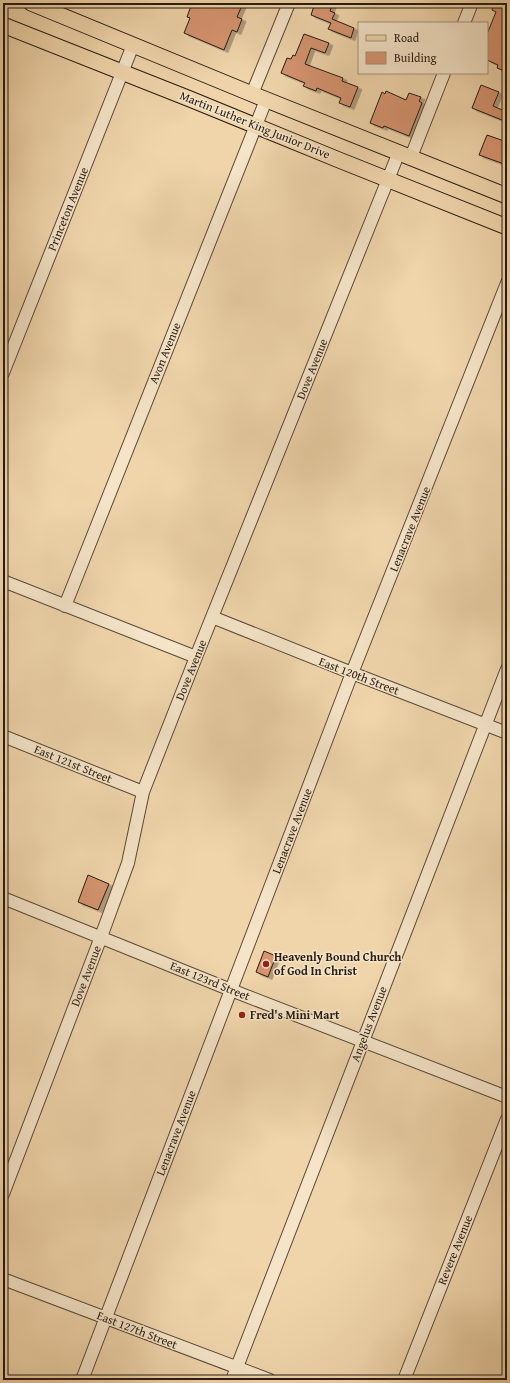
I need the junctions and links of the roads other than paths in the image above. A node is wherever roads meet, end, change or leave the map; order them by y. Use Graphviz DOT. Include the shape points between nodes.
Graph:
graph roads {
  1 [pos="31,3"];
  2 [pos="289,3"];
  3 [pos="472,3"];
  4 [pos="464,22"];
  5 [pos="3,25"];
  6 [pos="133,45"];
  7 [pos="122,72"];
  8 [pos="444,74"];
  9 [pos="259,97"];
  10 [pos="255,125"];
  11 [pos="405,155"];
  12 [pos="388,179"];
  13 [pos="507,196"];
  14 [pos="507,227"];
  15 [pos="507,283"];
  16 [pos="3,373"];
  17 [pos="3,581"];
  18 [pos="65,606"];
  19 [pos="212,617"];
  20 [pos="196,657"];
  21 [pos="507,669"];
  22 [pos="352,673"];
  23 [pos="485,724"];
  24 [pos="507,733"];
  25 [pos="3,736"];
  26 [pos="143,792"];
  27 [pos="3,898"];
  28 [pos="101,937"];
  29 [pos="231,990"];
  30 [pos="362,1040"];
  31 [pos="507,1097"];
  32 [pos="507,1119"];
  33 [pos="3,1194"];
  34 [pos="3,1279"];
  35 [pos="106,1318"];
  36 [pos="236,1367"];
  37 [pos="82,1380"];
  38 [pos="232,1380"];
  39 [pos="270,1380"];
  40 [pos="404,1380"];
  1 -- 6 [label="main road"];
  2 -- 9 [label="street, Avon Avenue"];
  3 -- 4 [label="street"];
  5 -- 7 [label="main road, Martin Luther King Junior Drive"];
  6 -- 7 [label="street, Princeton Avenue"];
  6 -- 9 [label="main road"];
  7 -- 10 [label="main road, Martin Luther King Junior Drive"];
  7 -- 16 [label="street, Princeton Avenue"];
  8 -- 11 [label="street, Dove Avenue"];
  9 -- 10 [label="street, Avon Avenue"];
  9 -- 11 [label="main road"];
  10 -- 12 [label="main road, Martin Luther King Junior Drive"];
  10 -- 18 [label="street, Avon Avenue"];
  11 -- 12 [label="street, Dove Avenue"];
  11 -- 13 [label="main road"];
  12 -- 14 [label="main road, Martin Luther King Junior Drive"];
  12 -- 19 [label="street, Dove Avenue"];
  15 -- 22 [label="street, Lenacrave Avenue"];
  17 -- 18 [label="street"];
  18 -- 20 [label="street"];
  19 -- 20 [label="street, Dove Avenue"];
  19 -- 22 [label="street, East 120th Street"];
  20 -- 26 [label="street, Dove Avenue"];
  21 -- 23 [label="street, Angelus Avenue"];
  22 -- 23 [label="street, East 120th Street"];
  22 -- 29 [label="street, Lenacrave Avenue"];
  23 -- 24 [label="street, East 120th Street"];
  23 -- 30 [label="street, Angelus Avenue"];
  25 -- 26 [label="street, East 121st Street"];
  26 -- 28 [label="street, Dove Avenue" via="128,863"];
  27 -- 28 [label="street, East 123rd Street"];
  28 -- 29 [label="street, East 123rd Street"];
  28 -- 33 [label="street, Dove Avenue"];
  29 -- 30 [label="street, East 123rd Street"];
  29 -- 35 [label="street, Lenacrave Avenue"];
  30 -- 31 [label="street, East 123rd Street"];
  30 -- 36 [label="street, Angelus Avenue"];
  32 -- 40 [label="street, Revere Avenue"];
  34 -- 35 [label="street, East 127th Street"];
  35 -- 36 [label="street, East 127th Street"];
  35 -- 37 [label="street, Lenacrave Avenue"];
  36 -- 38 [label="street, Angelus Avenue"];
  36 -- 39 [label="street, East 127th Street"];
}
